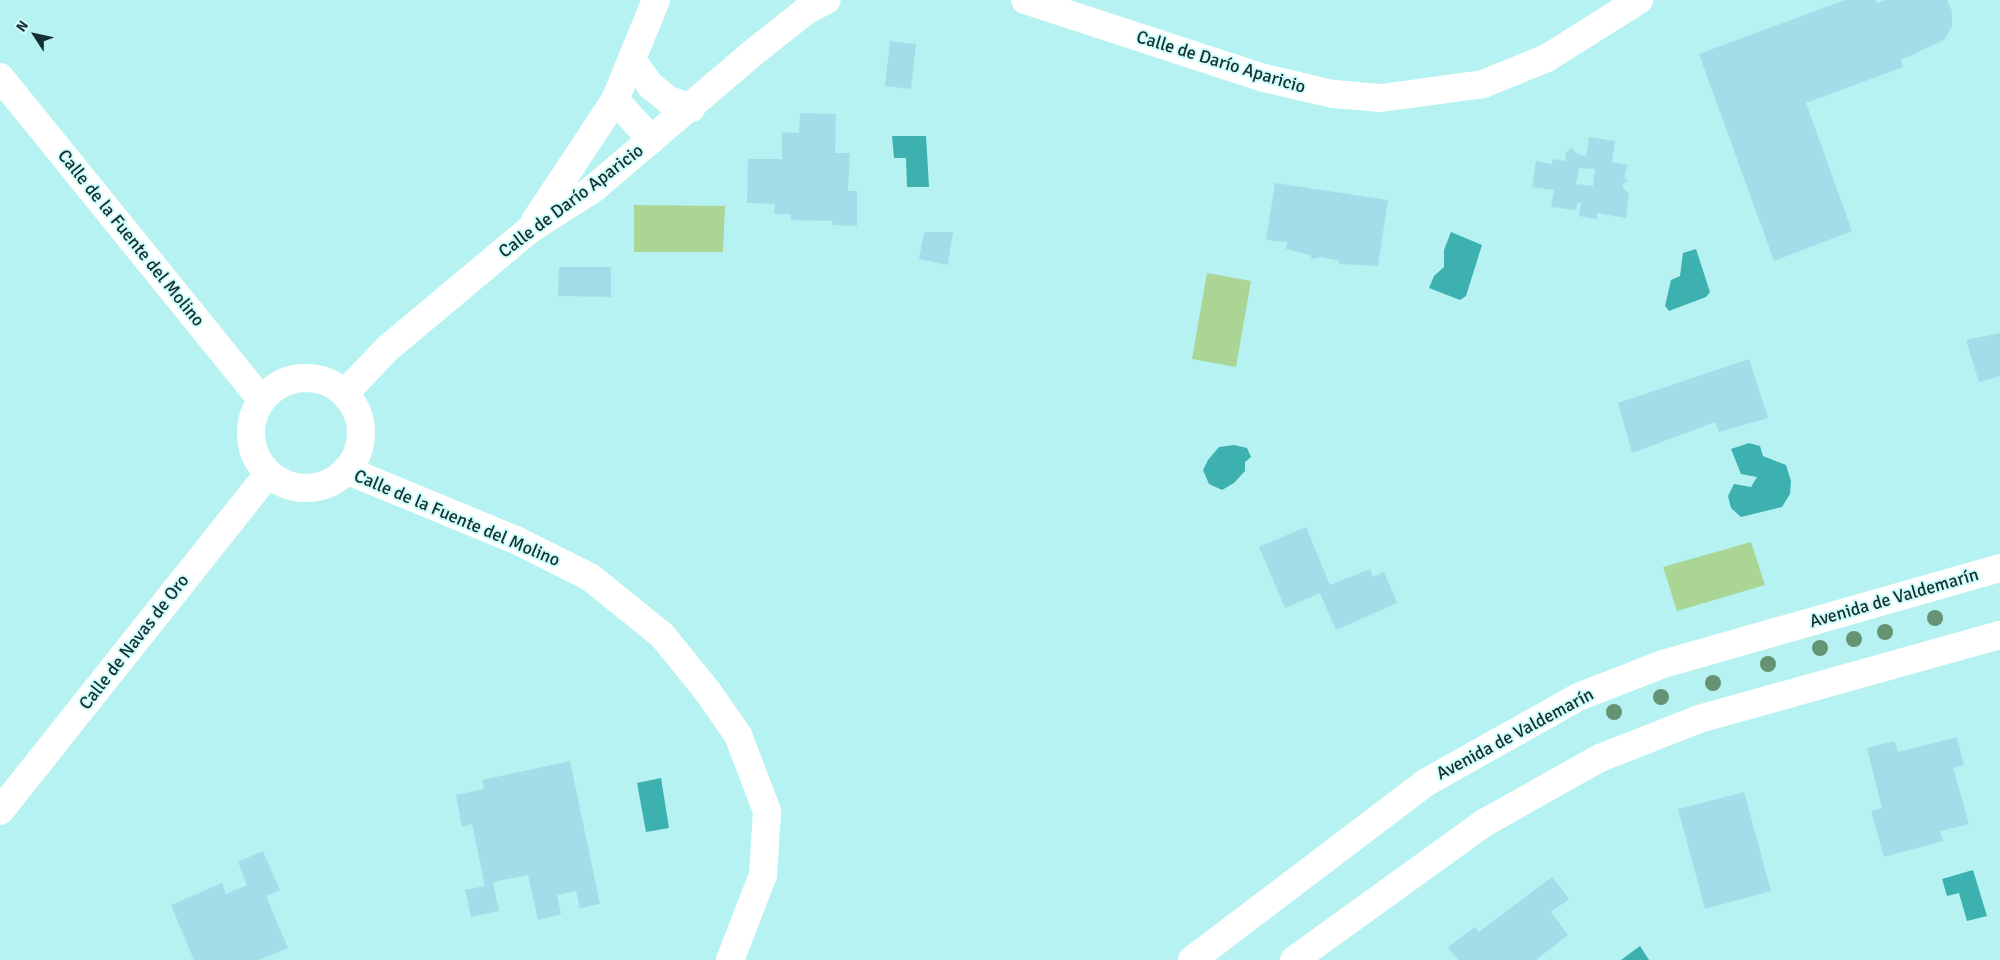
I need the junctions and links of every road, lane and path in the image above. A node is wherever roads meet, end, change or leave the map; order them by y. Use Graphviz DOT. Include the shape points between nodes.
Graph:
graph roads {
  1 [pos="656,0"];
  2 [pos="827,0"];
  3 [pos="1025,0"];
  4 [pos="1638,0"];
  5 [pos="632,60"];
  6 [pos="0,77"];
  7 [pos="615,100"];
  8 [pos="691,108"];
  9 [pos="652,140"];
  10 [pos="529,230"];
  11 [pos="346,393"];
  12 [pos="261,399"];
  13 [pos="346,470"];
  14 [pos="268,474"];
  15 [pos="2000,568"];
  16 [pos="2000,635"];
  17 [pos="0,811"];
  18 [pos="730,960"];
  19 [pos="1192,960"];
  20 [pos="1294,960"];
  1 -- 5 [label="street"];
  2 -- 8 [label="street, Calle de Darío Aparicio" via="807,10 749,56"];
  3 -- 4 [label="street, Calle de Darío Aparicio" via="1264,78 1333,94 1381,98 1482,84 1547,58"];
  5 -- 7 [label="street"];
  5 -- 8 [label="street" via="651,86 667,99"];
  6 -- 12 [label="street, Calle de la Fuente del Molino"];
  7 -- 9 [label="street"];
  7 -- 10 [label="street"];
  8 -- 9 [label="street, Calle de Darío Aparicio"];
  9 -- 10 [label="street, Calle de Darío Aparicio" via="593,189"];
  10 -- 11 [label="street, Calle de Darío Aparicio" via="388,348"];
  11 -- 12 [label="street" via="330,382 312,377 292,378 275,386"];
  11 -- 13 [label="street" via="357,409 362,427 360,446"];
  12 -- 14 [label="street" via="254,414 252,446"];
  13 -- 14 [label="street" via="322,486 303,489 284,484"];
  13 -- 18 [label="street, Calle de la Fuente del Molino" via="516,540 590,577 662,634 708,692 738,735 767,811 763,875"];
  14 -- 17 [label="street, Calle de Navas de Oro"];
  15 -- 19 [label="street, Avenida de Valdemarín" via="1663,664 1578,697 1425,782"];
  16 -- 20 [label="street" via="1699,719 1600,758 1484,822"];
}
